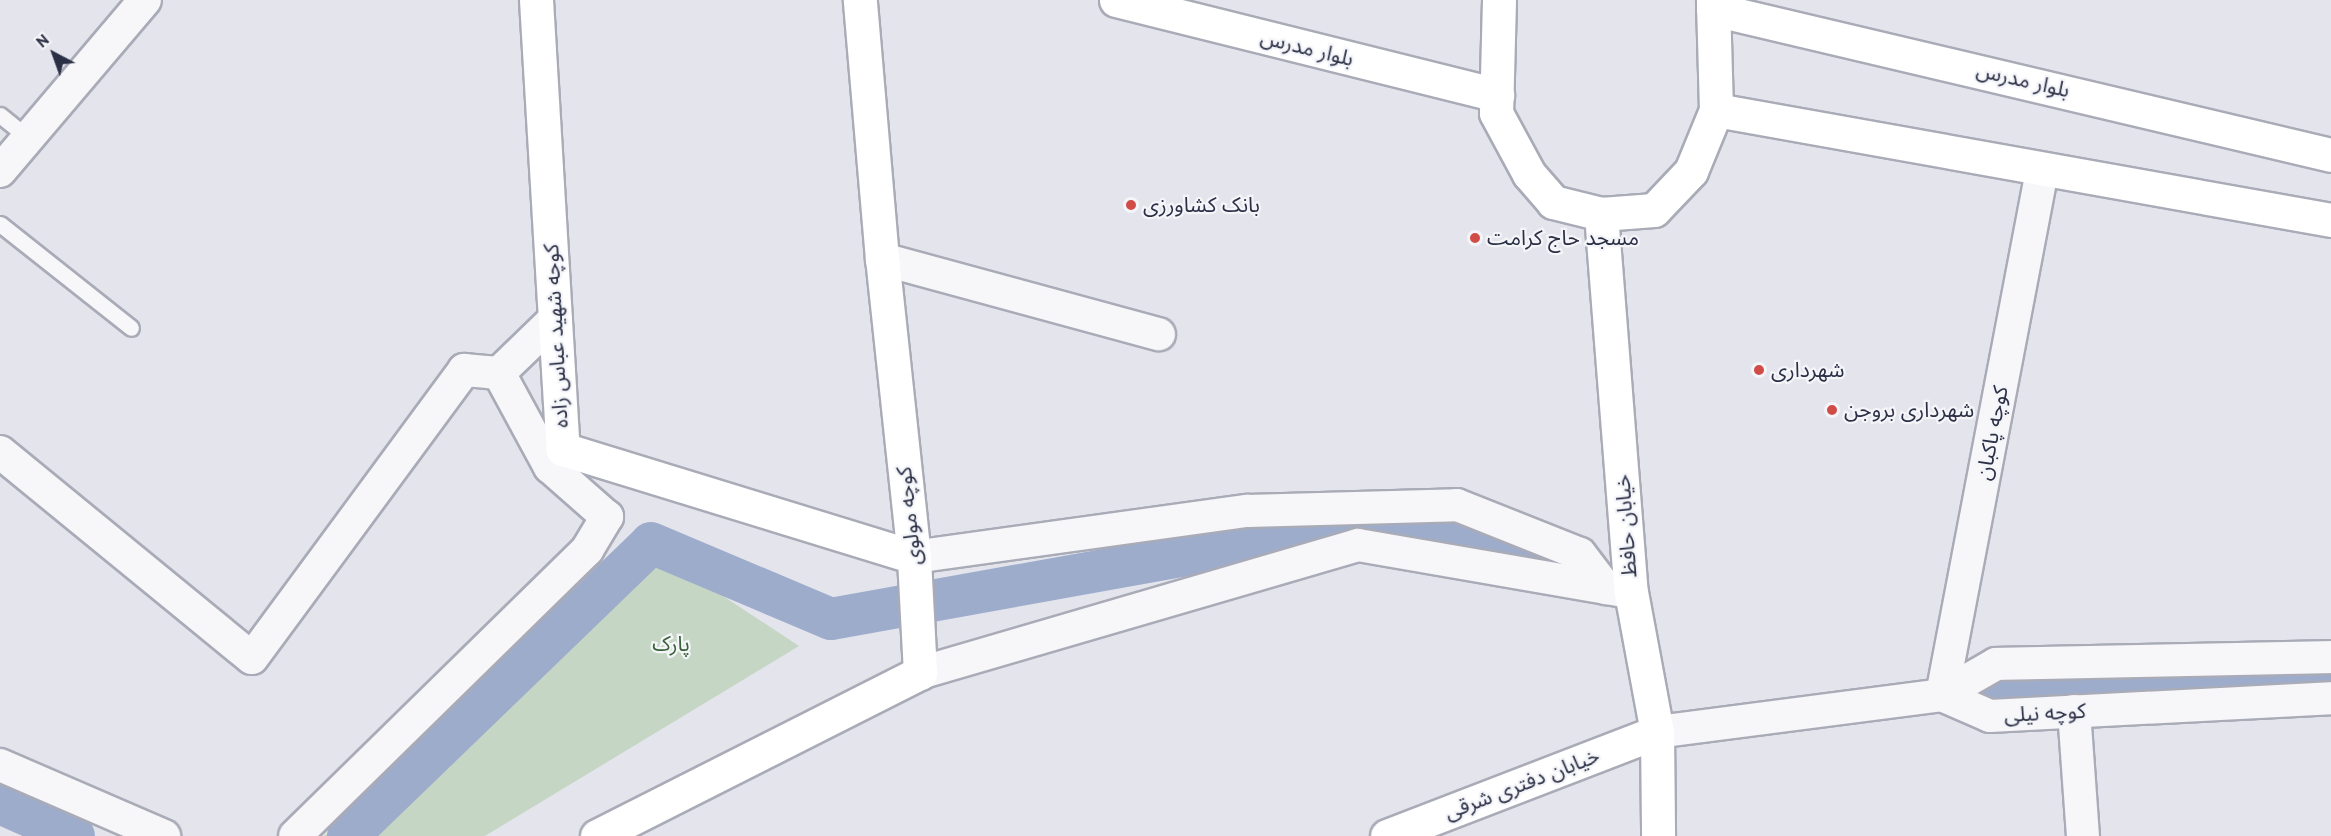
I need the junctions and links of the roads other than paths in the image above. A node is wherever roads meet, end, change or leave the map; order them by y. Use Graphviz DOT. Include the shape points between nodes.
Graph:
graph roads {
  1 [pos="145,0"];
  2 [pos="536,0"];
  3 [pos="860,0"];
  4 [pos="1116,0"];
  5 [pos="1499,0"];
  6 [pos="1713,4"];
  7 [pos="1497,95"];
  8 [pos="1716,110"];
  9 [pos="0,114"];
  10 [pos="28,138"];
  11 [pos="2331,155"];
  12 [pos="0,171"];
  13 [pos="2042,171"];
  14 [pos="1601,214"];
  15 [pos="2331,220"];
  16 [pos="0,224"];
  17 [pos="882,259"];
  18 [pos="555,318"];
  19 [pos="131,327"];
  20 [pos="1159,334"];
  21 [pos="499,372"];
  22 [pos="0,452"];
  23 [pos="914,557"];
  24 [pos="1618,590"];
  25 [pos="2331,657"];
  26 [pos="920,672"];
  27 [pos="1942,695"];
  28 [pos="2331,698"];
  29 [pos="2074,711"];
  30 [pos="1657,732"];
  31 [pos="0,765"];
  32 [pos="164,836"];
  33 [pos="296,836"];
  34 [pos="597,836"];
  35 [pos="1387,836"];
  36 [pos="1658,836"];
  37 [pos="2083,836"];
  1 -- 10 [label="street"];
  2 -- 18 [label="street, کوچه شهید عباس زاده"];
  3 -- 17 [label="street, کوچه مولوی"];
  4 -- 7 [label="street, بلوار مدرس"];
  5 -- 7 [label="street"];
  6 -- 8 [label="street"];
  6 -- 11 [label="street, بلوار مدرس"];
  7 -- 14 [label="street" via="1496,113 1529,174 1553,202"];
  8 -- 13 [label="street"];
  8 -- 14 [label="street" via="1691,171 1654,210"];
  9 -- 10 [label="lane"];
  10 -- 12 [label="street"];
  13 -- 15 [label="street"];
  13 -- 27 [label="street, کوچه پاکبان"];
  14 -- 24 [label="street, خیابان حافظ"];
  16 -- 19 [label="lane"];
  17 -- 20 [label="street"];
  17 -- 23 [label="street, کوچه مولوی"];
  18 -- 21 [label="street"];
  18 -- 23 [label="street, کوچه شهید عباس زاده" via="563,449"];
  21 -- 22 [label="street" via="464,370 252,658"];
  21 -- 33 [label="street" via="550,467 607,517 587,550"];
  23 -- 24 [label="street" via="1247,511 1457,505 1580,554"];
  23 -- 26 [label="street, کوچه مولوی"];
  24 -- 26 [label="street" via="1358,545"];
  24 -- 30 [label="street, خیابان حافظ"];
  25 -- 27 [label="street" via="1996,664"];
  26 -- 34 [label="street"];
  27 -- 29 [label="street, کوچه نیلی" via="1990,716"];
  27 -- 30 [label="street"];
  28 -- 29 [label="street, کوچه نیلی"];
  29 -- 37 [label="street"];
  30 -- 35 [label="street, خیابان دفتری شرقی"];
  30 -- 36 [label="street, خیابان حافظ"];
  31 -- 32 [label="street"];
}
